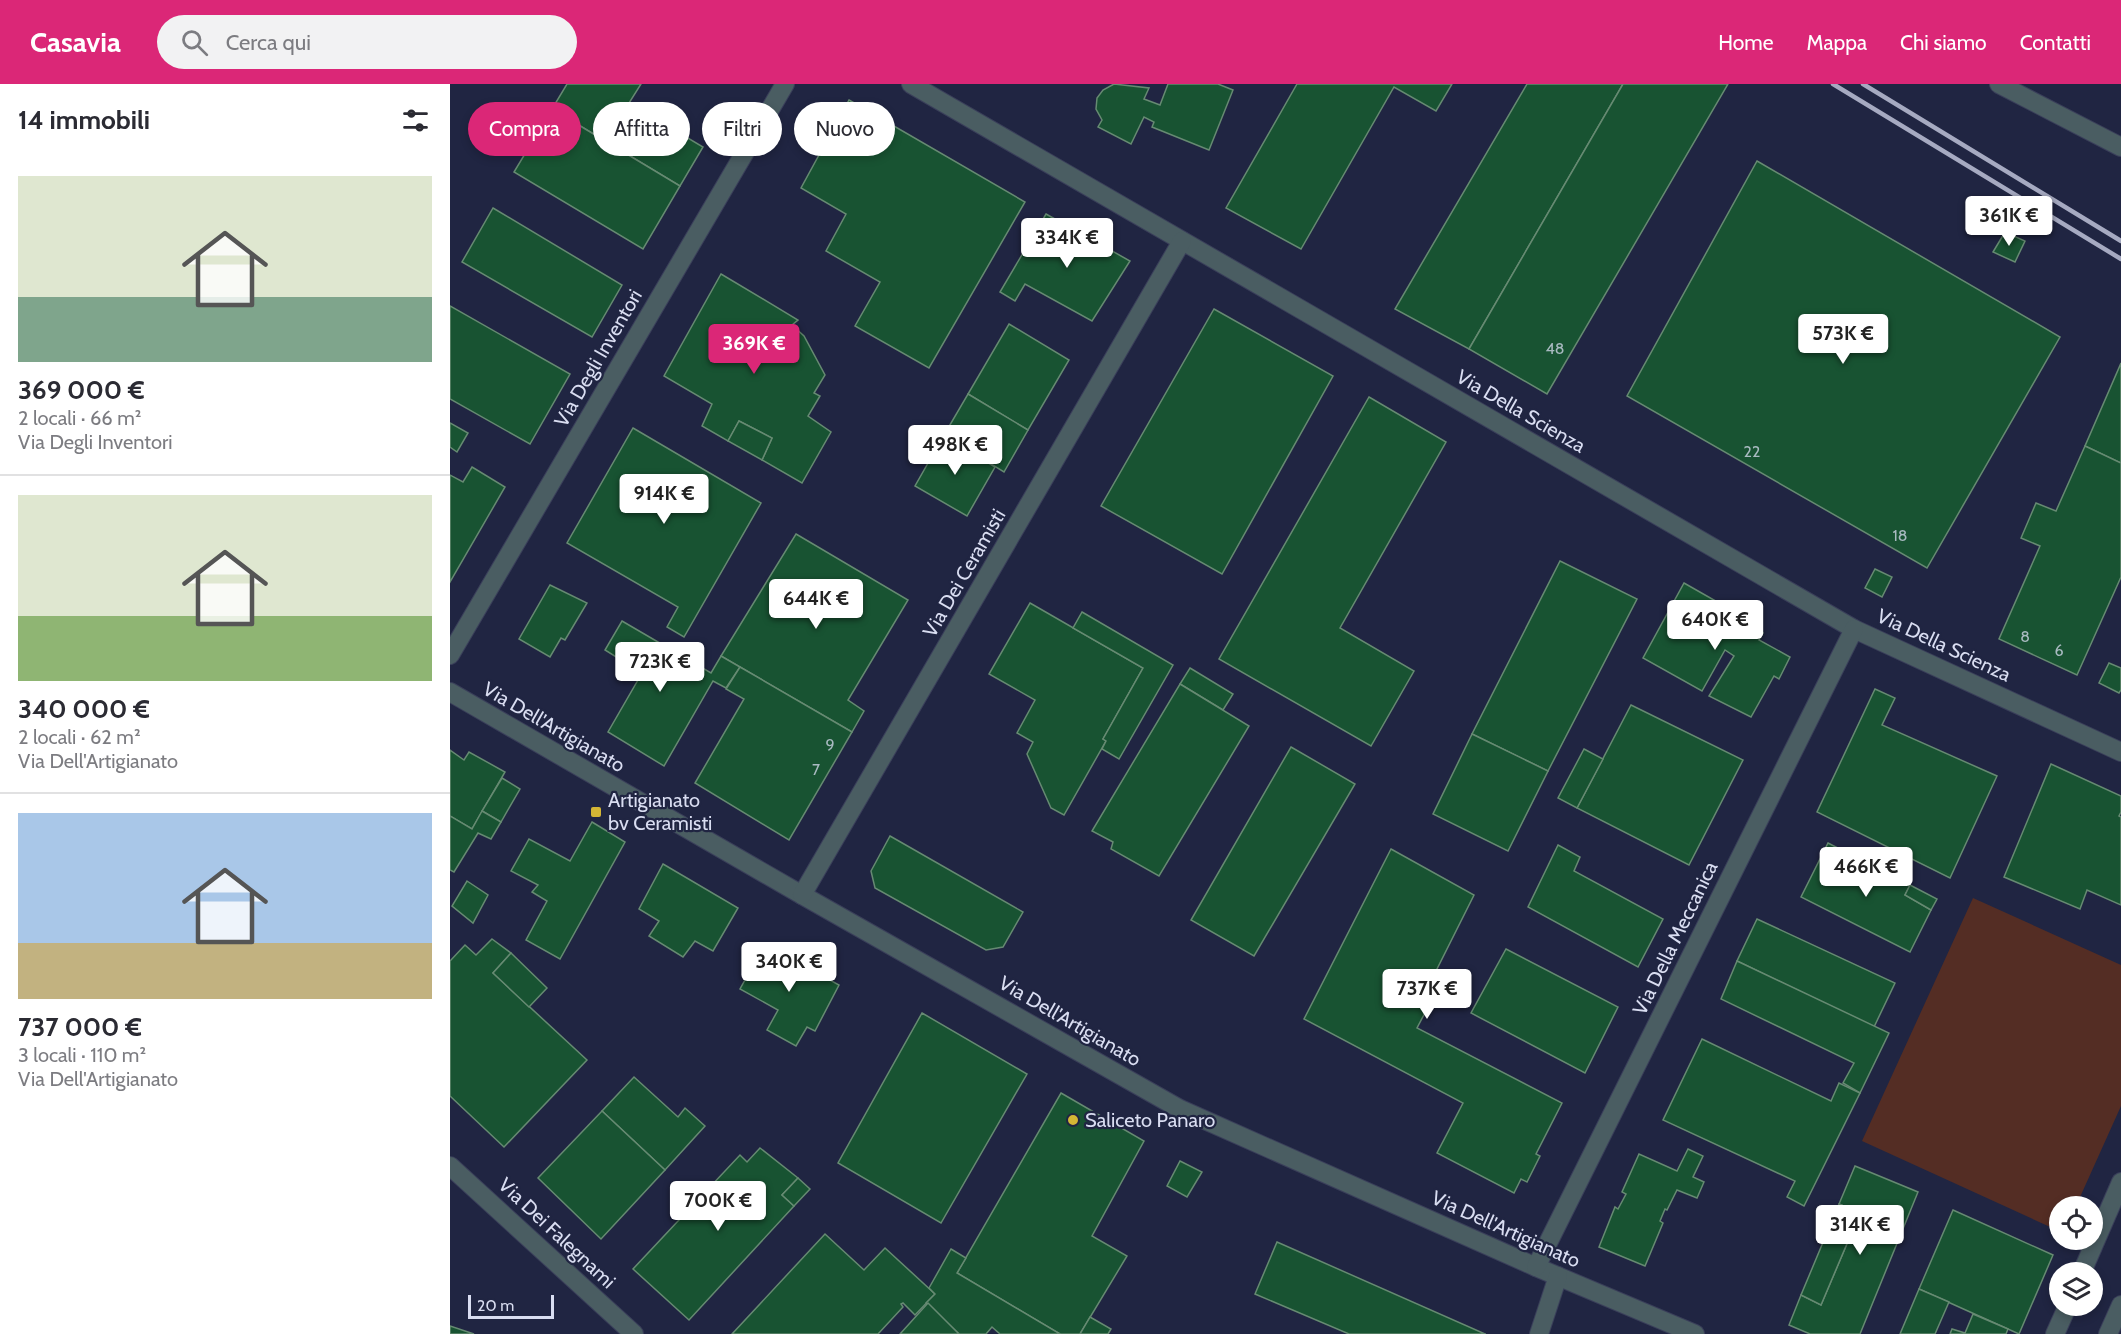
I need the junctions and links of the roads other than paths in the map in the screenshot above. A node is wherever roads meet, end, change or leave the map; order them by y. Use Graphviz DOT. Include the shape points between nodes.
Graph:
graph roads {
  1 [pos="785,84"];
  2 [pos="911,84"];
  3 [pos="1999,84"];
  4 [pos="2121,147"];
  5 [pos="1182,242"];
  6 [pos="1854,629"];
  7 [pos="450,656"];
  8 [pos="450,692"];
  9 [pos="2121,752"];
  10 [pos="802,896"];
  11 [pos="450,1166"];
  12 [pos="2121,1182"];
  13 [pos="2086,1262"];
  14 [pos="1536,1267"];
  15 [pos="1558,1276"];
  16 [pos="2121,1305"];
  17 [pos="2063,1316"];
  18 [pos="634,1334"];
  19 [pos="1539,1334"];
  20 [pos="1695,1334"];
  21 [pos="2055,1334"];
  22 [pos="2108,1334"];
  1 -- 7 [label="street, Via Degli Inventori"];
  2 -- 5 [label="street, Via Della Scienza"];
  3 -- 4 [label="street"];
  5 -- 6 [label="street, Via Della Scienza"];
  5 -- 10 [label="street, Via Dei Ceramisti"];
  6 -- 9 [label="street, Via Della Scienza"];
  6 -- 14 [label="street, Via Della Meccanica"];
  8 -- 10 [label="street, Via Dell'Artigianato"];
  10 -- 14 [label="street, Via Dell'Artigianato" via="1180,1109"];
  11 -- 18 [label="street, Via Dei Falegnami"];
  12 -- 13 [label="street"];
  14 -- 15 [label="street, Via Dell'Artigianato"];
  15 -- 19 [label="street"];
  15 -- 20 [label="street, Via Dell'Artigianato"];
  16 -- 22 [label="street"];
  17 -- 21 [label="street"];
}
